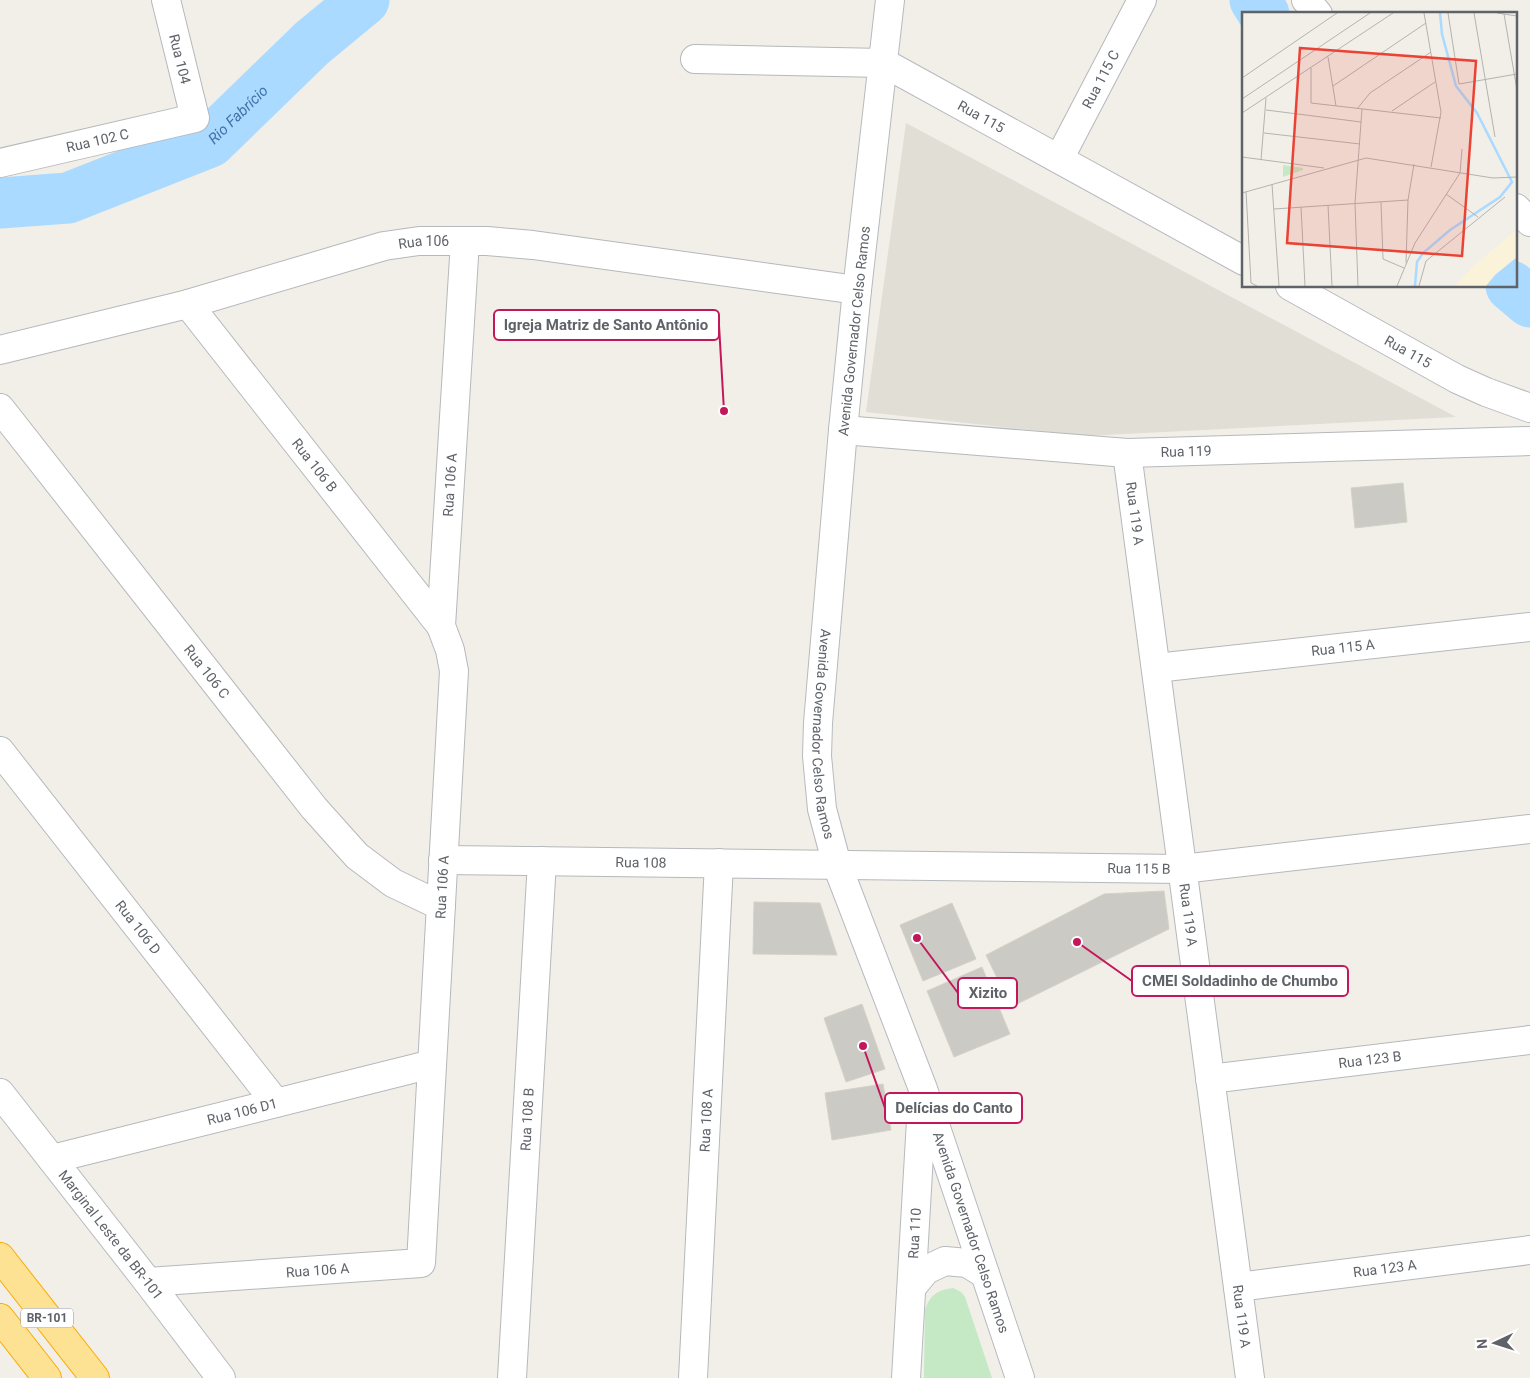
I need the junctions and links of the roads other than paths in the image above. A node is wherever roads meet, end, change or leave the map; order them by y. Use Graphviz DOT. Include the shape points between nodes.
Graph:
graph roads {
  1 [pos="166,0"];
  2 [pos="890,0"];
  3 [pos="1142,0"];
  4 [pos="1306,0"];
  5 [pos="1316,12"];
  6 [pos="695,59"];
  7 [pos="884,63"];
  8 [pos="195,118"];
  9 [pos="1059,158"];
  10 [pos="0,162"];
  11 [pos="1518,210"];
  12 [pos="1530,222"];
  13 [pos="465,241"];
  14 [pos="1242,260"];
  15 [pos="1294,288"];
  16 [pos="857,290"];
  17 [pos="188,304"];
  18 [pos="0,350"];
  19 [pos="0,408"];
  20 [pos="1530,408"];
  21 [pos="843,430"];
  22 [pos="1530,441"];
  23 [pos="1127,453"];
  24 [pos="441,626"];
  25 [pos="1530,627"];
  26 [pos="1156,668"];
  27 [pos="0,751"];
  28 [pos="1530,829"];
  29 [pos="443,860"];
  30 [pos="542,861"];
  31 [pos="719,863"];
  32 [pos="837,865"];
  33 [pos="1182,869"];
  34 [pos="441,906"];
  35 [pos="1530,1040"];
  36 [pos="432,1064"];
  37 [pos="1210,1079"];
  38 [pos="923,1089"];
  39 [pos="0,1093"];
  40 [pos="276,1103"];
  41 [pos="52,1159"];
  42 [pos="1530,1250"];
  43 [pos="0,1257"];
  44 [pos="985,1274"];
  45 [pos="148,1282"];
  46 [pos="912,1287"];
  47 [pos="1238,1287"];
  48 [pos="0,1318"];
  49 [pos="47,1378"];
  50 [pos="95,1378"];
  51 [pos="221,1378"];
  52 [pos="512,1378"];
  53 [pos="693,1378"];
  54 [pos="906,1378"];
  55 [pos="1020,1378"];
  56 [pos="1250,1378"];
  1 -- 8 [label="street, Rua 104"];
  2 -- 7 [label="street, Avenida Governador Celso Ramos"];
  3 -- 9 [label="street, Rua 115 C"];
  4 -- 5 [label="street"];
  6 -- 7 [label="street, Rua 115"];
  7 -- 9 [label="street, Rua 115"];
  7 -- 16 [label="street, Avenida Governador Celso Ramos"];
  8 -- 10 [label="street, Rua 102 C"];
  9 -- 14 [label="street, Rua 115"];
  11 -- 12 [label="street"];
  13 -- 16 [label="street, Rua 106" via="533,245"];
  13 -- 17 [label="street, Rua 106" via="419,241 384,246"];
  13 -- 24 [label="street, Rua 106 A"];
  15 -- 20 [label="street, Rua 115" via="1457,379"];
  16 -- 21 [label="street, Avenida Governador Celso Ramos"];
  17 -- 18 [label="street, Rua 106"];
  17 -- 24 [label="street, Rua 106 B"];
  19 -- 34 [label="street, Rua 106 C" via="314,808 357,856 393,883"];
  21 -- 23 [label="street, Rua 119"];
  21 -- 32 [label="street, Avenida Governador Celso Ramos" via="817,756 822,809"];
  22 -- 23 [label="street, Rua 119"];
  23 -- 26 [label="street, Rua 119 A"];
  24 -- 29 [label="street, Rua 106 A" via="454,672"];
  25 -- 26 [label="street, Rua 115 A"];
  26 -- 33 [label="street, Rua 119 A"];
  27 -- 40 [label="street, Rua 106 D"];
  28 -- 33 [label="street, Rua 115 B"];
  29 -- 30 [label="street, Rua 108"];
  29 -- 34 [label="street, Rua 106 A"];
  30 -- 31 [label="street, Rua 108"];
  30 -- 52 [label="street, Rua 108 B"];
  31 -- 32 [label="street, Rua 108"];
  31 -- 53 [label="street, Rua 108 A"];
  32 -- 33 [label="street, Rua 115 B"];
  32 -- 38 [label="street, Avenida Governador Celso Ramos"];
  33 -- 37 [label="street, Rua 119 A"];
  34 -- 36 [label="street, Rua 106 A"];
  35 -- 37 [label="street, Rua 123 B"];
  36 -- 40 [label="street, Rua 106 D1"];
  36 -- 45 [label="street, Rua 106 A" via="421,1263"];
  37 -- 47 [label="street, Rua 119 A"];
  38 -- 44 [label="street, Avenida Governador Celso Ramos"];
  38 -- 46 [label="street, Rua 110"];
  39 -- 41 [label="street, Marginal Leste da BR-101"];
  40 -- 41 [label="street, Rua 106 D1"];
  41 -- 45 [label="street, Marginal Leste da BR-101"];
  42 -- 47 [label="street, Rua 123 A"];
  43 -- 50 [label="highway, BR-101"];
  44 -- 46 [label="street" via="967,1262 945,1261 926,1270"];
  44 -- 55 [label="street, Avenida Governador Celso Ramos"];
  45 -- 51 [label="street, Marginal Leste da BR-101"];
  46 -- 54 [label="street, Rua 110"];
  47 -- 56 [label="street, Rua 119 A"];
  48 -- 49 [label="highway, BR-101"];
}
